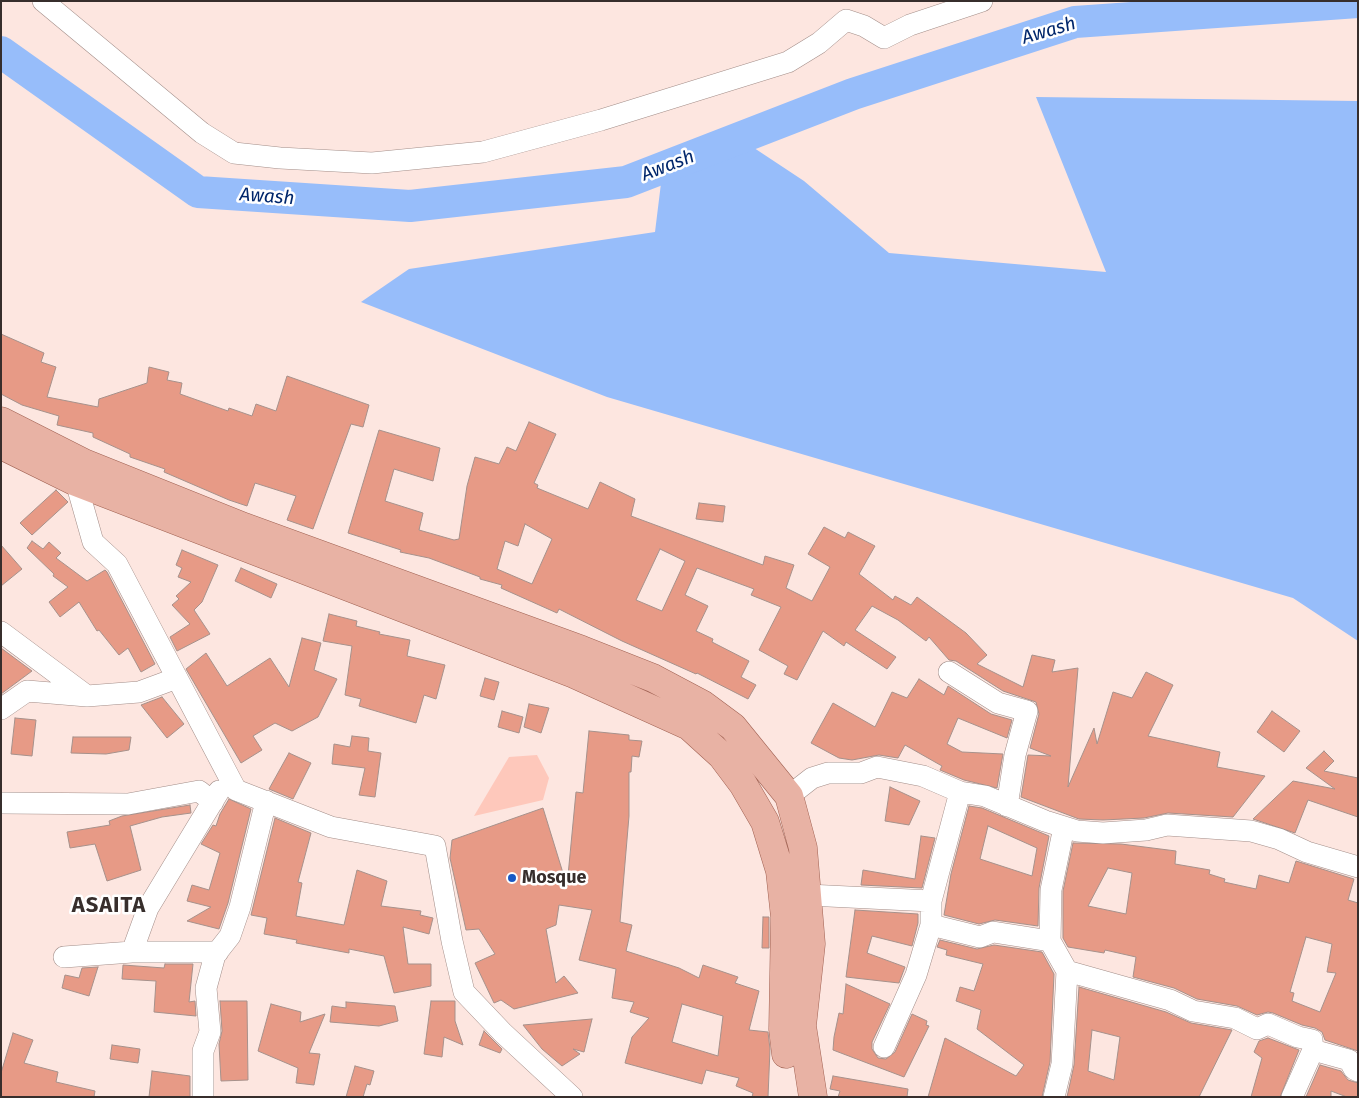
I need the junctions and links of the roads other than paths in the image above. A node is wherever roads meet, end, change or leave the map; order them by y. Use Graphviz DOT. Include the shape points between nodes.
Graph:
graph roads {
  1 [pos="42,1"];
  2 [pos="982,1"];
  3 [pos="1,421"];
  4 [pos="1,445"];
  5 [pos="80,472"];
  6 [pos="1,632"];
  7 [pos="578,662"];
  8 [pos="949,672"];
  9 [pos="177,678"];
  10 [pos="87,696"];
  11 [pos="1,709"];
  12 [pos="229,776"];
  13 [pos="960,792"];
  14 [pos="789,796"];
  15 [pos="266,801"];
  16 [pos="213,802"];
  17 [pos="1,803"];
  18 [pos="1007,806"];
  19 [pos="1064,827"];
  20 [pos="1358,867"];
  21 [pos="808,895"];
  22 [pos="931,901"];
  23 [pos="931,925"];
  24 [pos="1050,941"];
  25 [pos="132,952"];
  26 [pos="218,952"];
  27 [pos="64,957"];
  28 [pos="1067,971"];
  29 [pos="884,1047"];
  30 [pos="1313,1050"];
  31 [pos="1358,1071"];
  32 [pos="203,1097"];
  33 [pos="572,1097"];
  34 [pos="795,1097"];
  35 [pos="812,1097"];
  36 [pos="1054,1097"];
  37 [pos="1292,1097"];
  1 -- 2 [label="street" via="202,133 234,153 372,163 483,152 601,120 788,62 818,44 846,20 884,38 910,25"];
  3 -- 5 [label="main road"];
  4 -- 5 [label="main road"];
  5 -- 7 [label="main road"];
  5 -- 9 [label="street" via="93,542 117,564"];
  6 -- 10 [label="street"];
  7 -- 14 [label="main road" via="654,678 702,704 733,727"];
  7 -- 34 [label="main road" via="689,726 722,756 765,822 781,880 785,916 784,1029"];
  8 -- 18 [label="street" via="998,704 1027,710 1015,755"];
  9 -- 10 [label="street" via="139,692"];
  9 -- 12 [label="street"];
  10 -- 11 [label="street" via="27,691"];
  12 -- 15 [label="street" via="236,790"];
  12 -- 16 [label="street"];
  13 -- 14 [label="street" via="923,776 877,767 861,773 828,773 812,778"];
  13 -- 18 [label="street" via="985,796"];
  13 -- 22 [label="street"];
  14 -- 21 [label="main road" via="803,848"];
  15 -- 26 [label="street" via="240,907 230,936"];
  15 -- 33 [label="street" via="331,827 435,846 464,992"];
  16 -- 17 [label="street" via="199,791 128,804"];
  16 -- 25 [label="street" via="148,908"];
  18 -- 19 [label="street"];
  19 -- 20 [label="street" via="1103,832 1146,830 1167,825 1251,831"];
  19 -- 24 [label="street" via="1051,890"];
  21 -- 22 [label="street"];
  21 -- 35 [label="main road" via="811,944 802,1026"];
  22 -- 23 [label="street"];
  23 -- 24 [label="street" via="980,937 993,932"];
  23 -- 29 [label="street" via="916,975"];
  24 -- 28 [label="street"];
  25 -- 26 [label="street"];
  25 -- 27 [label="street"];
  26 -- 32 [label="street" via="206,988 210,1032 203,1051"];
  28 -- 30 [label="street" via="1170,1000 1193,1011 1235,1018 1257,1029 1268,1024 1312,1040"];
  28 -- 36 [label="street" via="1062,1064"];
  30 -- 31 [label="street" via="1349,1060"];
  30 -- 37 [label="street"];
}
